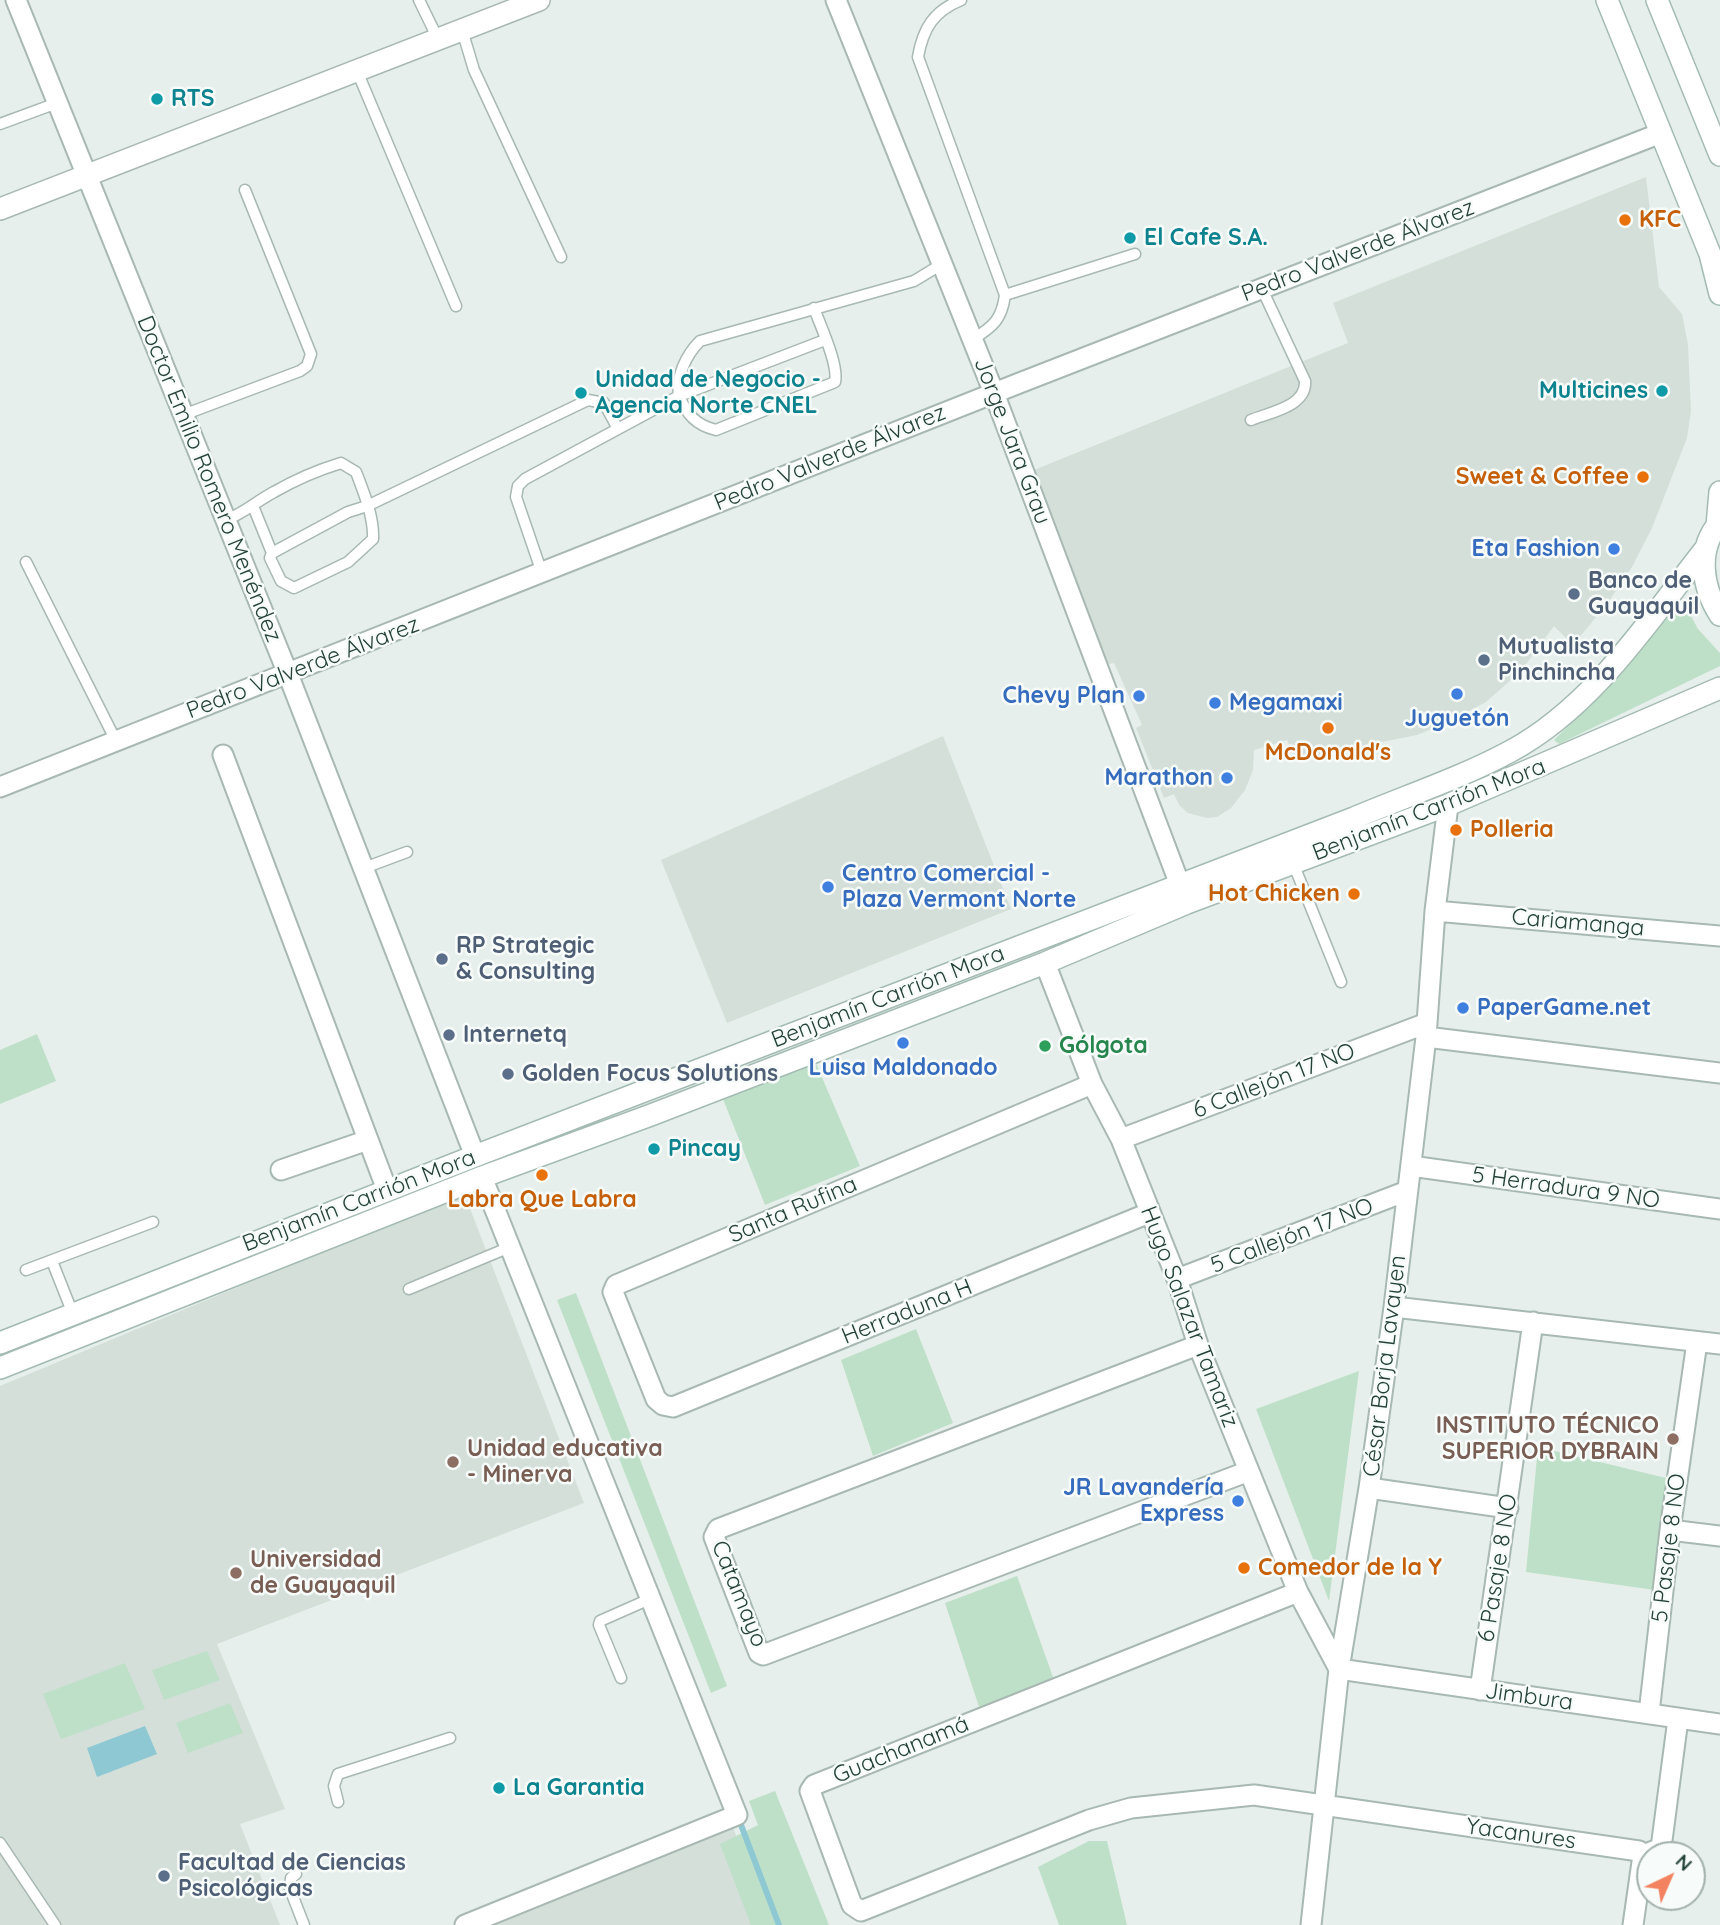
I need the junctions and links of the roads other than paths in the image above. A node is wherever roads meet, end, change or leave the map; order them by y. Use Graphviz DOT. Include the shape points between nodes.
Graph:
graph roads {
  1 [pos="16,0"];
  2 [pos="419,0"];
  3 [pos="539,0"];
  4 [pos="836,0"];
  5 [pos="961,0"];
  6 [pos="1606,0"];
  7 [pos="1657,0"];
  8 [pos="462,30"];
  9 [pos="438,39"];
  10 [pos="357,70"];
  11 [pos="57,103"];
  12 [pos="0,124"];
  13 [pos="1661,133"];
  14 [pos="1720,155"];
  15 [pos="86,175"];
  16 [pos="245,190"];
  17 [pos="0,209"];
  18 [pos="1135,254"];
  19 [pos="561,257"];
  20 [pos="942,264"];
  21 [pos="1262,289"];
  22 [pos="1005,295"];
  23 [pos="1720,295"];
  24 [pos="456,306"];
  25 [pos="814,308"];
  26 [pos="825,340"];
  27 [pos="972,340"];
  28 [pos="994,393"];
  29 [pos="679,396"];
  30 [pos="183,415"];
  31 [pos="1251,420"];
  32 [pos="618,429"];
  33 [pos="1720,492"];
  34 [pos="253,506"];
  35 [pos="367,506"];
  36 [pos="226,520"];
  37 [pos="1718,524"];
  38 [pos="1706,548"];
  39 [pos="272,554"];
  40 [pos="26,562"];
  41 [pos="542,573"];
  42 [pos="1720,615"];
  43 [pos="288,674"];
  44 [pos="1720,688"];
  45 [pos="116,741"];
  46 [pos="223,755"];
  47 [pos="0,787"];
  48 [pos="1448,805"];
  49 [pos="407,852"];
  50 [pos="1293,863"];
  51 [pos="364,868"];
  52 [pos="1180,885"];
  53 [pos="1435,911"];
  54 [pos="1720,936"];
  55 [pos="1045,963"];
  56 [pos="1341,982"];
  57 [pos="1427,1030"];
  58 [pos="1720,1073"];
  59 [pos="1092,1084"];
  60 [pos="1121,1139"];
  61 [pos="368,1140"];
  62 [pos="475,1156"];
  63 [pos="1411,1166"];
  64 [pos="281,1170"];
  65 [pos="482,1177"];
  66 [pos="387,1190"];
  67 [pos="1407,1191"];
  68 [pos="1720,1209"];
  69 [pos="1149,1213"];
  70 [pos="153,1222"];
  71 [pos="511,1247"];
  72 [pos="52,1261"];
  73 [pos="26,1270"];
  74 [pos="1177,1279"];
  75 [pos="409,1289"];
  76 [pos="1394,1307"];
  77 [pos="73,1314"];
  78 [pos="1533,1322"];
  79 [pos="1697,1342"];
  80 [pos="0,1343"];
  81 [pos="1720,1344"];
  82 [pos="1198,1345"];
  83 [pos="0,1368"];
  84 [pos="663,1405"];
  85 [pos="1249,1471"];
  86 [pos="1369,1489"];
  87 [pos="1507,1508"];
  88 [pos="1670,1530"];
  89 [pos="1720,1536"];
  90 [pos="1298,1592"];
  91 [pos="653,1598"];
  92 [pos="1339,1669"];
  93 [pos="621,1678"];
  94 [pos="1480,1690"];
  95 [pos="1649,1713"];
  96 [pos="1678,1718"];
  97 [pos="1720,1724"];
  98 [pos="450,1738"];
  99 [pos="338,1802"];
  100 [pos="1326,1806"];
  101 [pos="1662,1841"];
  102 [pos="0,1843"];
  103 [pos="1636,1851"];
  104 [pos="296,1874"];
  105 [pos="1636,1904"];
  106 [pos="55,1925"];
  107 [pos="304,1925"];
  108 [pos="465,1925"];
  109 [pos="1311,1925"];
  110 [pos="1633,1925"];
  1 -- 11 [label="street, Doctor Emilio Romero Menéndez"];
  2 -- 9 [label="lane"];
  3 -- 8 [label="main road"];
  4 -- 20 [label="street, Jorge Jara Grau"];
  5 -- 22 [label="lane" via="930,20 918,57"];
  6 -- 13 [label="main road"];
  7 -- 14 [label="main road"];
  8 -- 9 [label="main road"];
  8 -- 19 [label="lane" via="474,70"];
  9 -- 10 [label="main road"];
  10 -- 15 [label="main road"];
  10 -- 24 [label="lane"];
  11 -- 12 [label="lane"];
  11 -- 15 [label="street, Doctor Emilio Romero Menéndez"];
  13 -- 21 [label="street, Pedro Valverde Álvarez"];
  13 -- 23 [label="main road" via="1710,254"];
  15 -- 17 [label="main road"];
  15 -- 30 [label="street, Doctor Emilio Romero Menéndez"];
  16 -- 30 [label="lane" via="311,354 300,371"];
  18 -- 22 [label="lane"];
  20 -- 25 [label="lane" via="914,281"];
  20 -- 27 [label="street, Jorge Jara Grau"];
  21 -- 28 [label="street, Pedro Valverde Álvarez"];
  21 -- 31 [label="lane" via="1306,390 1300,400"];
  22 -- 27 [label="lane" via="1003,312 993,327"];
  25 -- 26 [label="lane"];
  25 -- 29 [label="lane" via="700,341 677,384"];
  26 -- 29 [label="lane"];
  26 -- 29 [label="lane" via="835,382 716,430 690,417"];
  27 -- 28 [label="street, Jorge Jara Grau"];
  28 -- 41 [label="street, Pedro Valverde Álvarez"];
  28 -- 52 [label="street, Jorge Jara Grau"];
  29 -- 32 [label="lane"];
  30 -- 36 [label="street, Doctor Emilio Romero Menéndez"];
  32 -- 35 [label="lane" via="604,403 588,400"];
  32 -- 41 [label="lane" via="518,486 516,497"];
  33 -- 37 [label="main road"];
  34 -- 35 [label="lane" via="306,476 341,463 356,472"];
  34 -- 36 [label="lane"];
  34 -- 39 [label="lane"];
  35 -- 39 [label="lane"];
  35 -- 39 [label="lane" via="374,523 373,539 348,562 322,576 300,587 287,587 277,574"];
  36 -- 43 [label="street, Doctor Emilio Romero Menéndez"];
  37 -- 38 [label="main road"];
  38 -- 42 [label="main road" via="1703,574"];
  38 -- 52 [label="main road, Benjamín Carrión Mora" via="1601,678 1512,750"];
  40 -- 45 [label="lane"];
  41 -- 43 [label="street, Pedro Valverde Álvarez"];
  43 -- 45 [label="street, Pedro Valverde Álvarez"];
  43 -- 51 [label="street, Doctor Emilio Romero Menéndez"];
  44 -- 48 [label="main road, Benjamín Carrión Mora"];
  45 -- 47 [label="street, Pedro Valverde Álvarez"];
  46 -- 61 [label="street"];
  48 -- 50 [label="main road, Benjamín Carrión Mora"];
  48 -- 53 [label="street, César Borja Lavayen"];
  49 -- 51 [label="lane"];
  50 -- 55 [label="main road, Benjamín Carrión Mora"];
  50 -- 56 [label="lane"];
  51 -- 62 [label="street, Doctor Emilio Romero Menéndez"];
  52 -- 62 [label="main road, Benjamín Carrión Mora"];
  53 -- 54 [label="street, Cariamanga"];
  53 -- 57 [label="street, César Borja Lavayen"];
  55 -- 59 [label="street, Hugo Salazar Tamariz"];
  55 -- 65 [label="main road, Benjamín Carrión Mora"];
  57 -- 58 [label="street"];
  57 -- 60 [label="street, 6 Callejón 17 NO"];
  57 -- 63 [label="street, César Borja Lavayen"];
  59 -- 60 [label="street, Hugo Salazar Tamariz"];
  59 -- 84 [label="street, Santa Rufina" via="616,1285 613,1292 656,1399"];
  60 -- 69 [label="street, Hugo Salazar Tamariz"];
  61 -- 64 [label="street"];
  61 -- 66 [label="street"];
  62 -- 66 [label="main road, Benjamín Carrión Mora"];
  63 -- 67 [label="street, César Borja Lavayen"];
  63 -- 68 [label="street, 5 Herradura 9 NO"];
  65 -- 71 [label="street"];
  65 -- 83 [label="main road, Benjamín Carrión Mora"];
  66 -- 77 [label="main road, Benjamín Carrión Mora"];
  67 -- 74 [label="street, 5 Callejón 17 NO"];
  67 -- 76 [label="street, César Borja Lavayen"];
  69 -- 74 [label="street, Hugo Salazar Tamariz"];
  69 -- 84 [label="street, Herraduna H" via="673,1407"];
  70 -- 72 [label="lane"];
  71 -- 75 [label="lane"];
  71 -- 91 [label="street"];
  72 -- 73 [label="lane"];
  72 -- 77 [label="lane"];
  74 -- 82 [label="street, Hugo Salazar Tamariz"];
  76 -- 78 [label="street"];
  76 -- 86 [label="street, César Borja Lavayen"];
  77 -- 80 [label="main road, Benjamín Carrión Mora"];
  78 -- 79 [label="street"];
  78 -- 87 [label="street, 6 Pasaje 8 NO"];
  79 -- 81 [label="street"];
  79 -- 88 [label="street, 5 Pasaje 8 NO"];
  82 -- 85 [label="street, Hugo Salazar Tamariz"];
  82 -- 85 [label="street, Catamayo" via="718,1529 714,1537 759,1653"];
  85 -- 90 [label="street, Hugo Salazar Tamariz"];
  86 -- 87 [label="street"];
  86 -- 92 [label="street, César Borja Lavayen"];
  87 -- 94 [label="street, 6 Pasaje 8 NO"];
  88 -- 89 [label="street"];
  88 -- 95 [label="street, 5 Pasaje 8 NO"];
  90 -- 92 [label="street, Hugo Salazar Tamariz"];
  90 -- 100 [label="street, Guachanamá" via="814,1785 810,1791 852,1905 861,1911 1089,1820 1131,1808 1254,1795"];
  91 -- 93 [label="lane" via="600,1621"];
  91 -- 108 [label="street" via="737,1815"];
  92 -- 94 [label="street, Jimbura"];
  92 -- 100 [label="street, César Borja Lavayen"];
  94 -- 95 [label="street, Jimbura"];
  95 -- 96 [label="street, Jimbura"];
  96 -- 97 [label="street, Jimbura"];
  96 -- 101 [label="street"];
  98 -- 99 [label="lane" via="338,1774 334,1786"];
  100 -- 103 [label="street, Yacanures"];
  100 -- 109 [label="street, César Borja Lavayen"];
  102 -- 106 [label="lane"];
  104 -- 107 [label="lane" via="289,1889"];
  105 -- 110 [label="street"];
}
